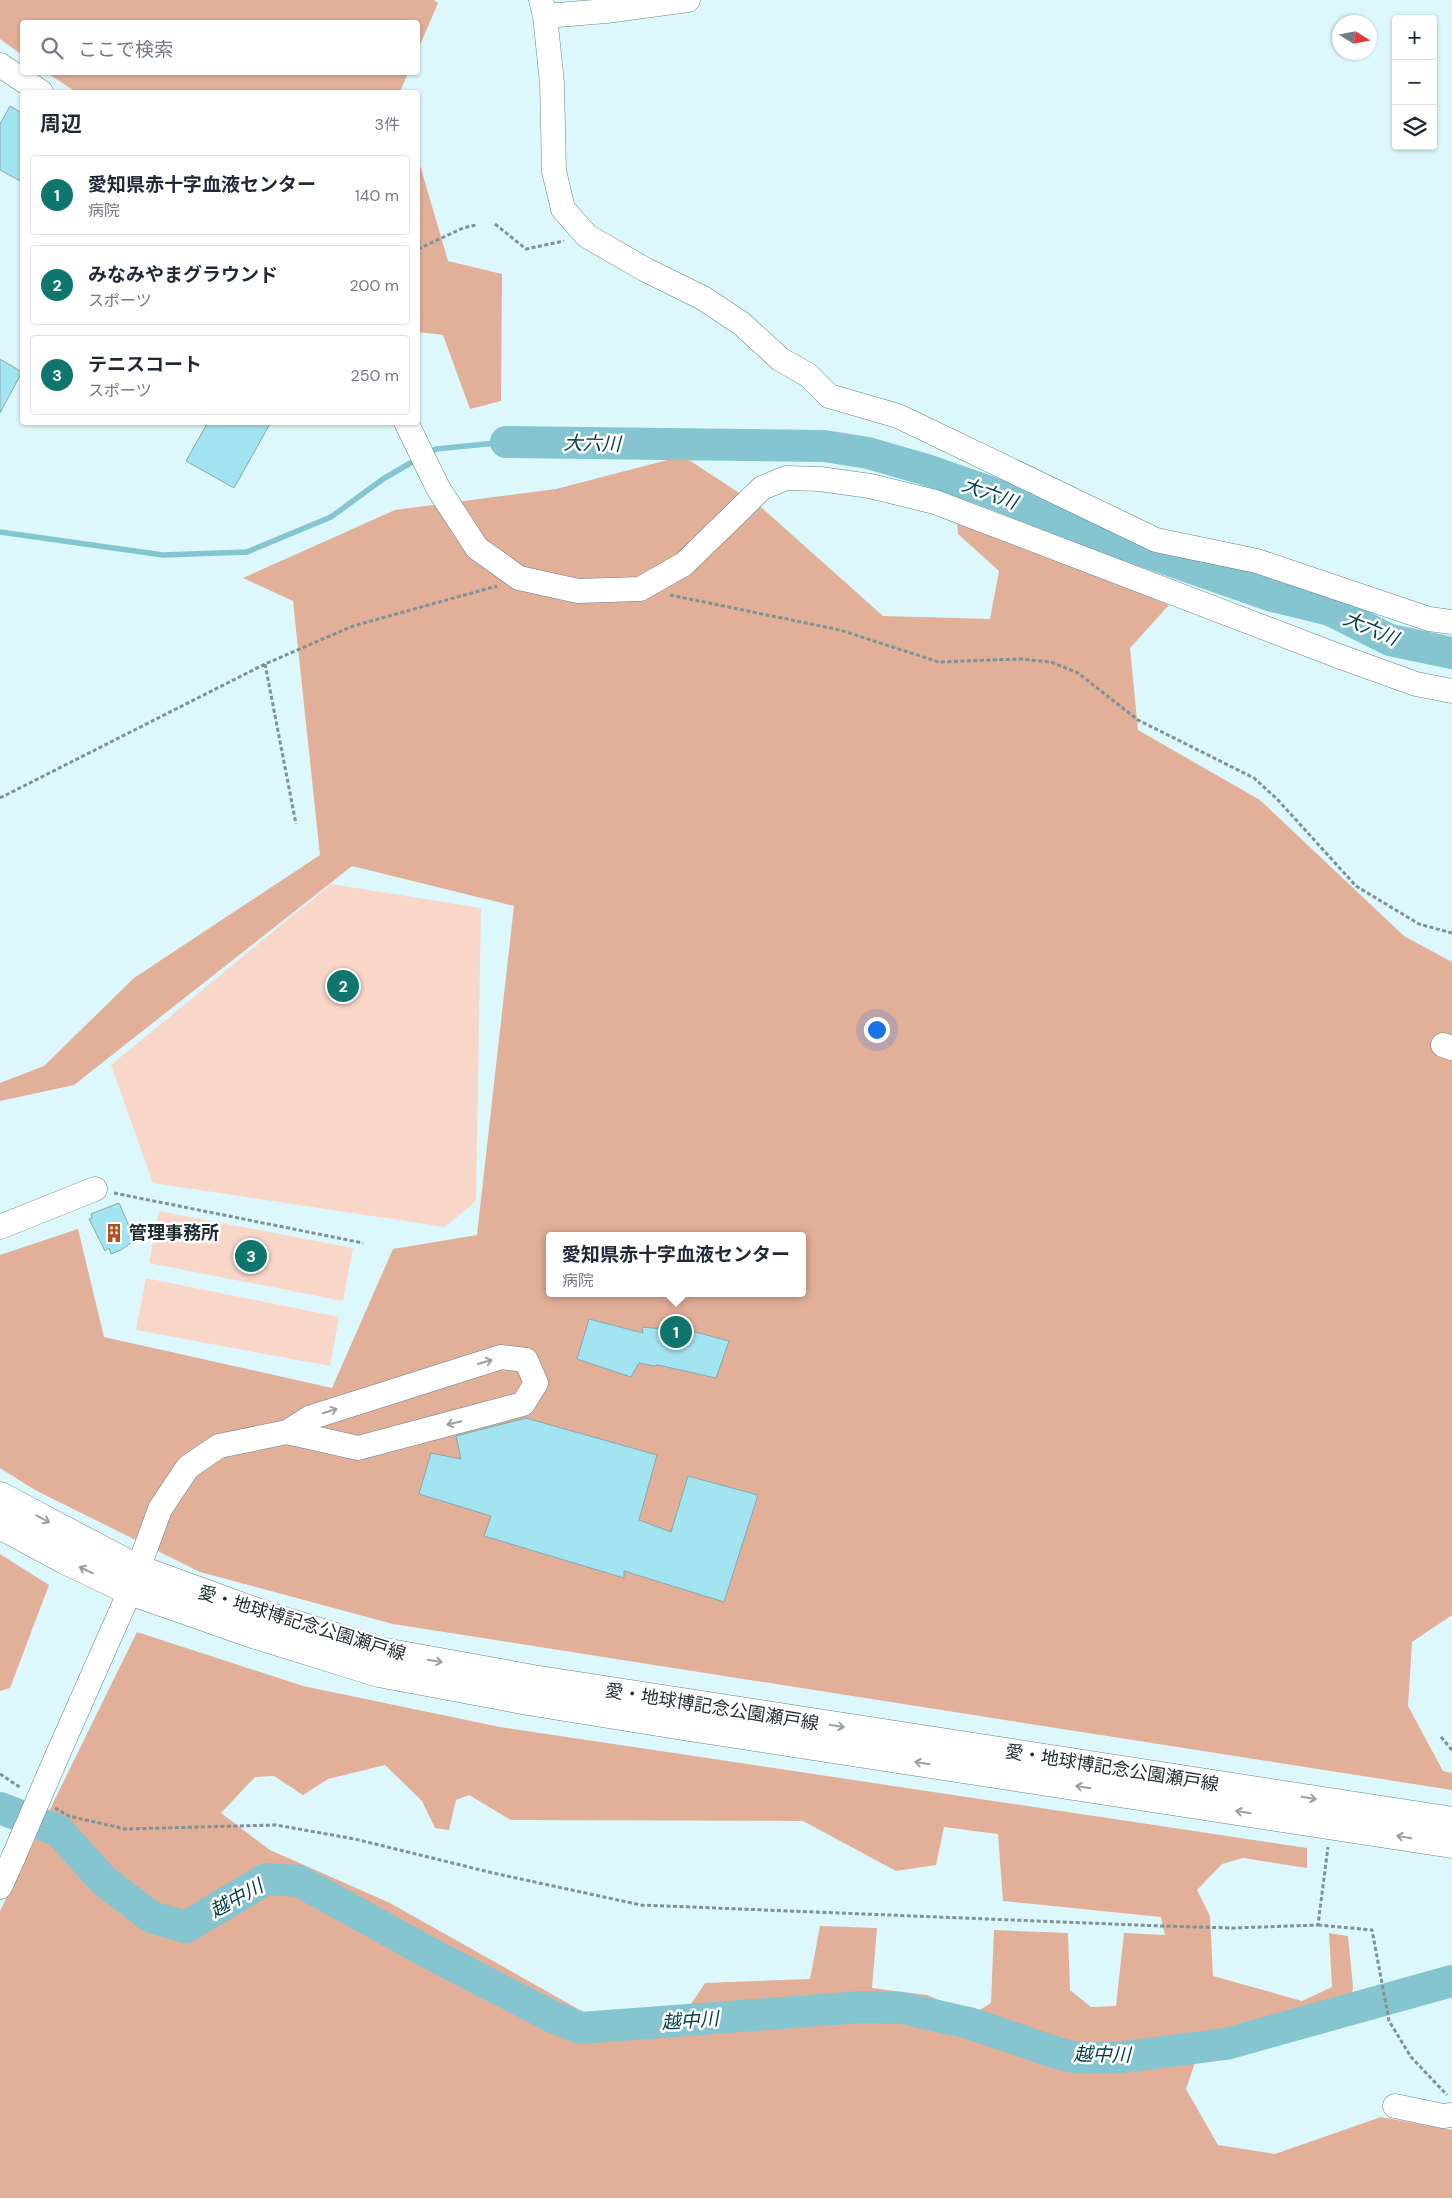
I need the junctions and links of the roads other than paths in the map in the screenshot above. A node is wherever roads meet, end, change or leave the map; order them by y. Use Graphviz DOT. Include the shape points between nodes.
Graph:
graph roads {
  1 [pos="688,0"];
  2 [pos="543,8"];
  3 [pos="0,65"];
  4 [pos="38,90"];
  5 [pos="408,427"];
  6 [pos="1452,622"];
  7 [pos="1452,691"];
  8 [pos="95,1189"];
  9 [pos="0,1227"];
  10 [pos="287,1432"];
  11 [pos="0,1496"];
  12 [pos="0,1525"];
  13 [pos="134,1580"];
  14 [pos="1452,1821"];
  15 [pos="1452,1844"];
  16 [pos="0,1886"];
  17 [pos="1395,2106"];
  18 [pos="1452,2115"];
  1 -- 2 [label="street" via="606,11"];
  2 -- 6 [label="street" via="552,83 554,171 562,209 587,236 703,298 742,324 780,359 808,375 829,396 898,416 1156,540 1257,562 1430,619"];
  3 -- 4 [label="street"];
  5 -- 7 [label="street" via="438,488 477,548 519,578 578,591 640,590 684,564 762,488 786,478 862,484 935,502 1341,657 1416,684"];
  8 -- 9 [label="street"];
  10 -- 10 [label="street, one-way" via="309,1418 501,1357 526,1360 536,1384 523,1404 358,1448"];
  10 -- 13 [label="street" via="219,1446 188,1468 160,1510"];
  11 -- 13 [label="main road, 愛・地球博記念公園瀬戸線, one-way"];
  13 -- 12 [label="main road, 愛・地球博記念公園瀬戸線, one-way" via="65,1560"];
  13 -- 14 [label="main road, 愛・地球博記念公園瀬戸線, one-way" via="262,1614 384,1652 533,1679"];
  15 -- 13 [label="main road, 愛・地球博記念公園瀬戸線, one-way" via="683,1726 379,1673 256,1635"];
  13 -- 16 [label="street, bridge"];
  17 -- 18 [label="street"];
}
